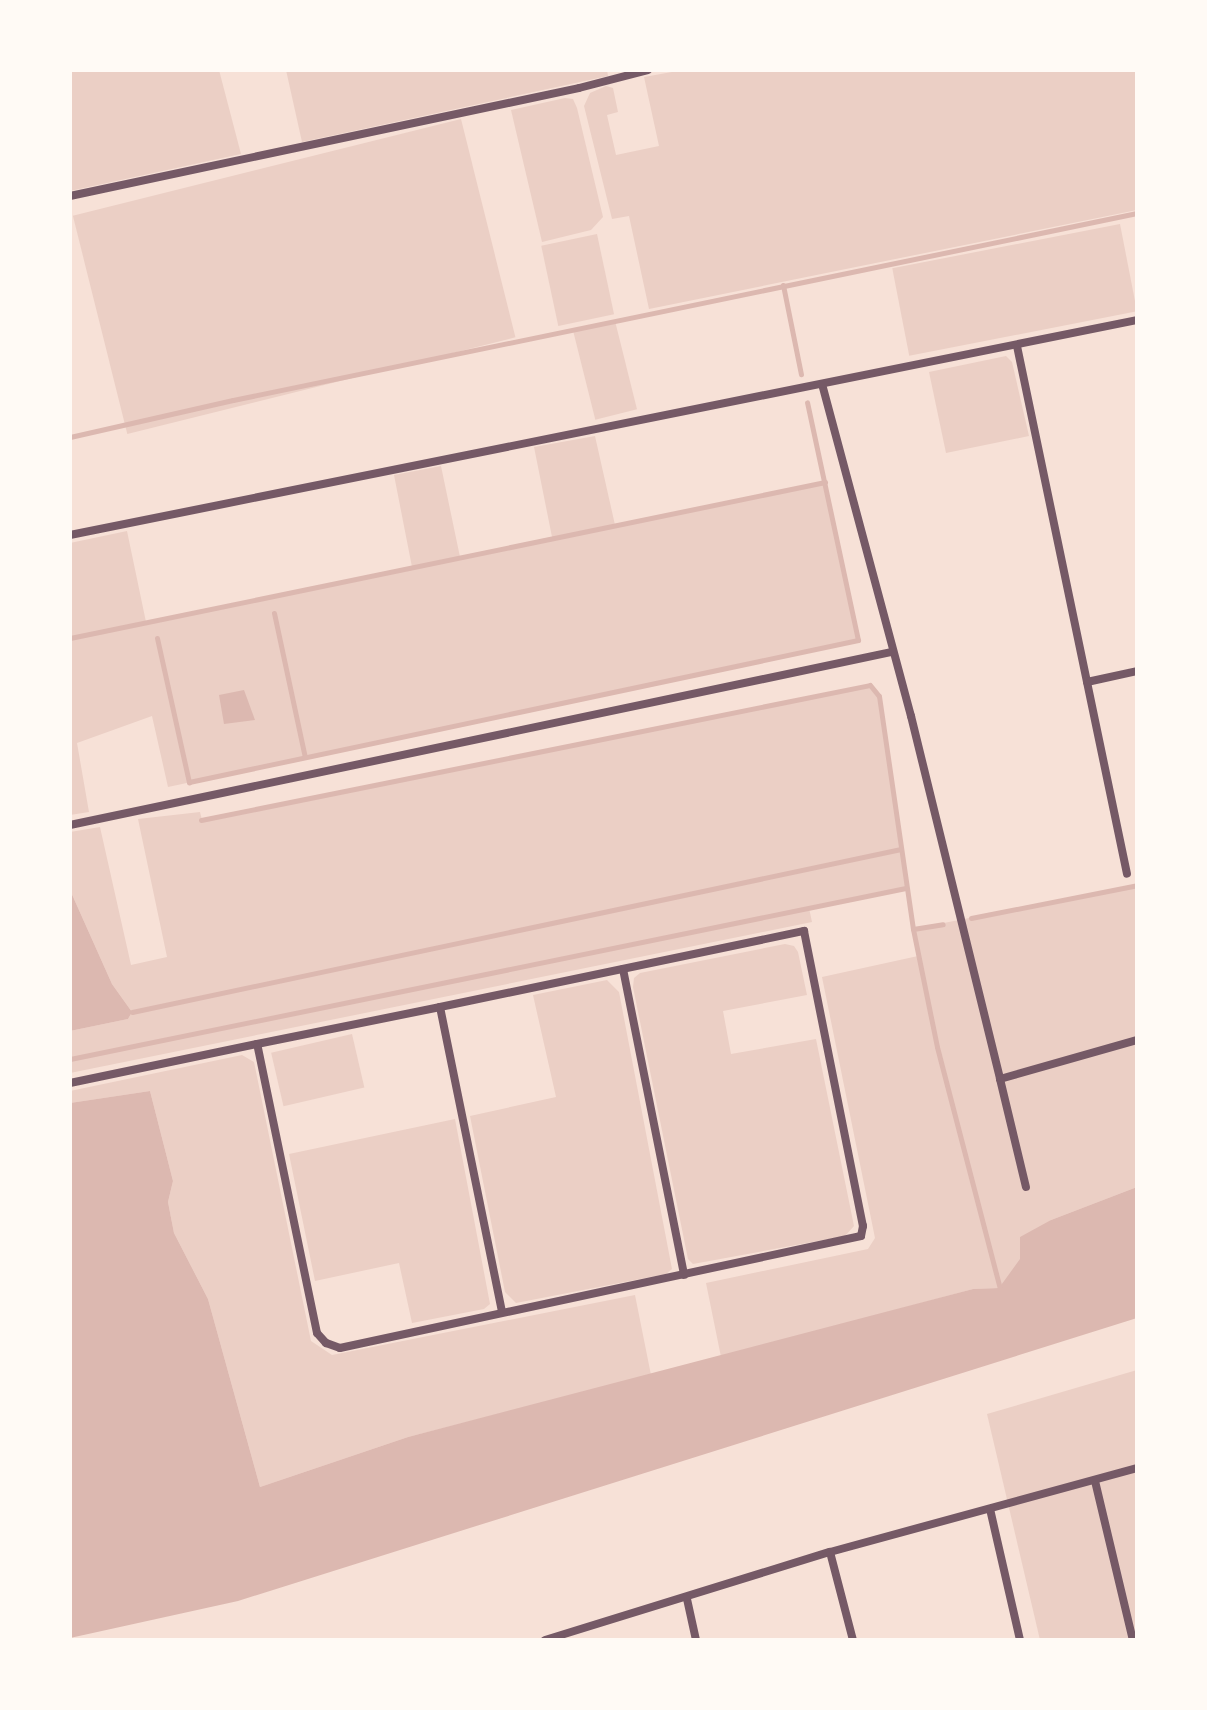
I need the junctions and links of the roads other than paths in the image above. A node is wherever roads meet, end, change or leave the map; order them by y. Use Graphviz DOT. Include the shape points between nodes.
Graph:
graph roads {
  1 [pos="648,70"];
  2 [pos="70,196"];
  3 [pos="1137,320"];
  4 [pos="1017,346"];
  5 [pos="822,384"];
  6 [pos="70,535"];
  7 [pos="892,652"];
  8 [pos="1137,671"];
  9 [pos="1087,682"];
  10 [pos="70,825"];
  11 [pos="1127,874"];
  12 [pos="623,969"];
  13 [pos="440,1007"];
  14 [pos="1137,1040"];
  15 [pos="257,1044"];
  16 [pos="1000,1079"];
  17 [pos="70,1083"];
  18 [pos="1026,1187"];
  19 [pos="684,1275"];
  20 [pos="502,1311"];
  21 [pos="1137,1468"];
  22 [pos="1095,1481"];
  23 [pos="990,1509"];
  24 [pos="830,1552"];
  25 [pos="687,1599"];
  26 [pos="545,1640"];
  27 [pos="696,1640"];
  28 [pos="853,1640"];
  29 [pos="1020,1640"];
  30 [pos="1133,1640"];
  1 -- 2 [label="street"];
  3 -- 4 [label="street"];
  4 -- 5 [label="street"];
  4 -- 9 [label="street"];
  5 -- 6 [label="street"];
  5 -- 7 [label="street"];
  7 -- 10 [label="street"];
  7 -- 16 [label="street"];
  8 -- 9 [label="street"];
  9 -- 11 [label="street"];
  12 -- 13 [label="street"];
  12 -- 19 [label="street"];
  12 -- 19 [label="street" via="804,931 863,1226 861,1236"];
  13 -- 15 [label="street"];
  13 -- 20 [label="street"];
  14 -- 16 [label="street"];
  15 -- 17 [label="street"];
  15 -- 20 [label="street" via="317,1333 326,1343 340,1348"];
  16 -- 18 [label="street"];
  19 -- 20 [label="street"];
  21 -- 22 [label="street"];
  22 -- 23 [label="street"];
  22 -- 30 [label="street"];
  23 -- 24 [label="street"];
  23 -- 29 [label="street"];
  24 -- 25 [label="street"];
  24 -- 28 [label="street"];
  25 -- 26 [label="street"];
  25 -- 27 [label="street"];
}
